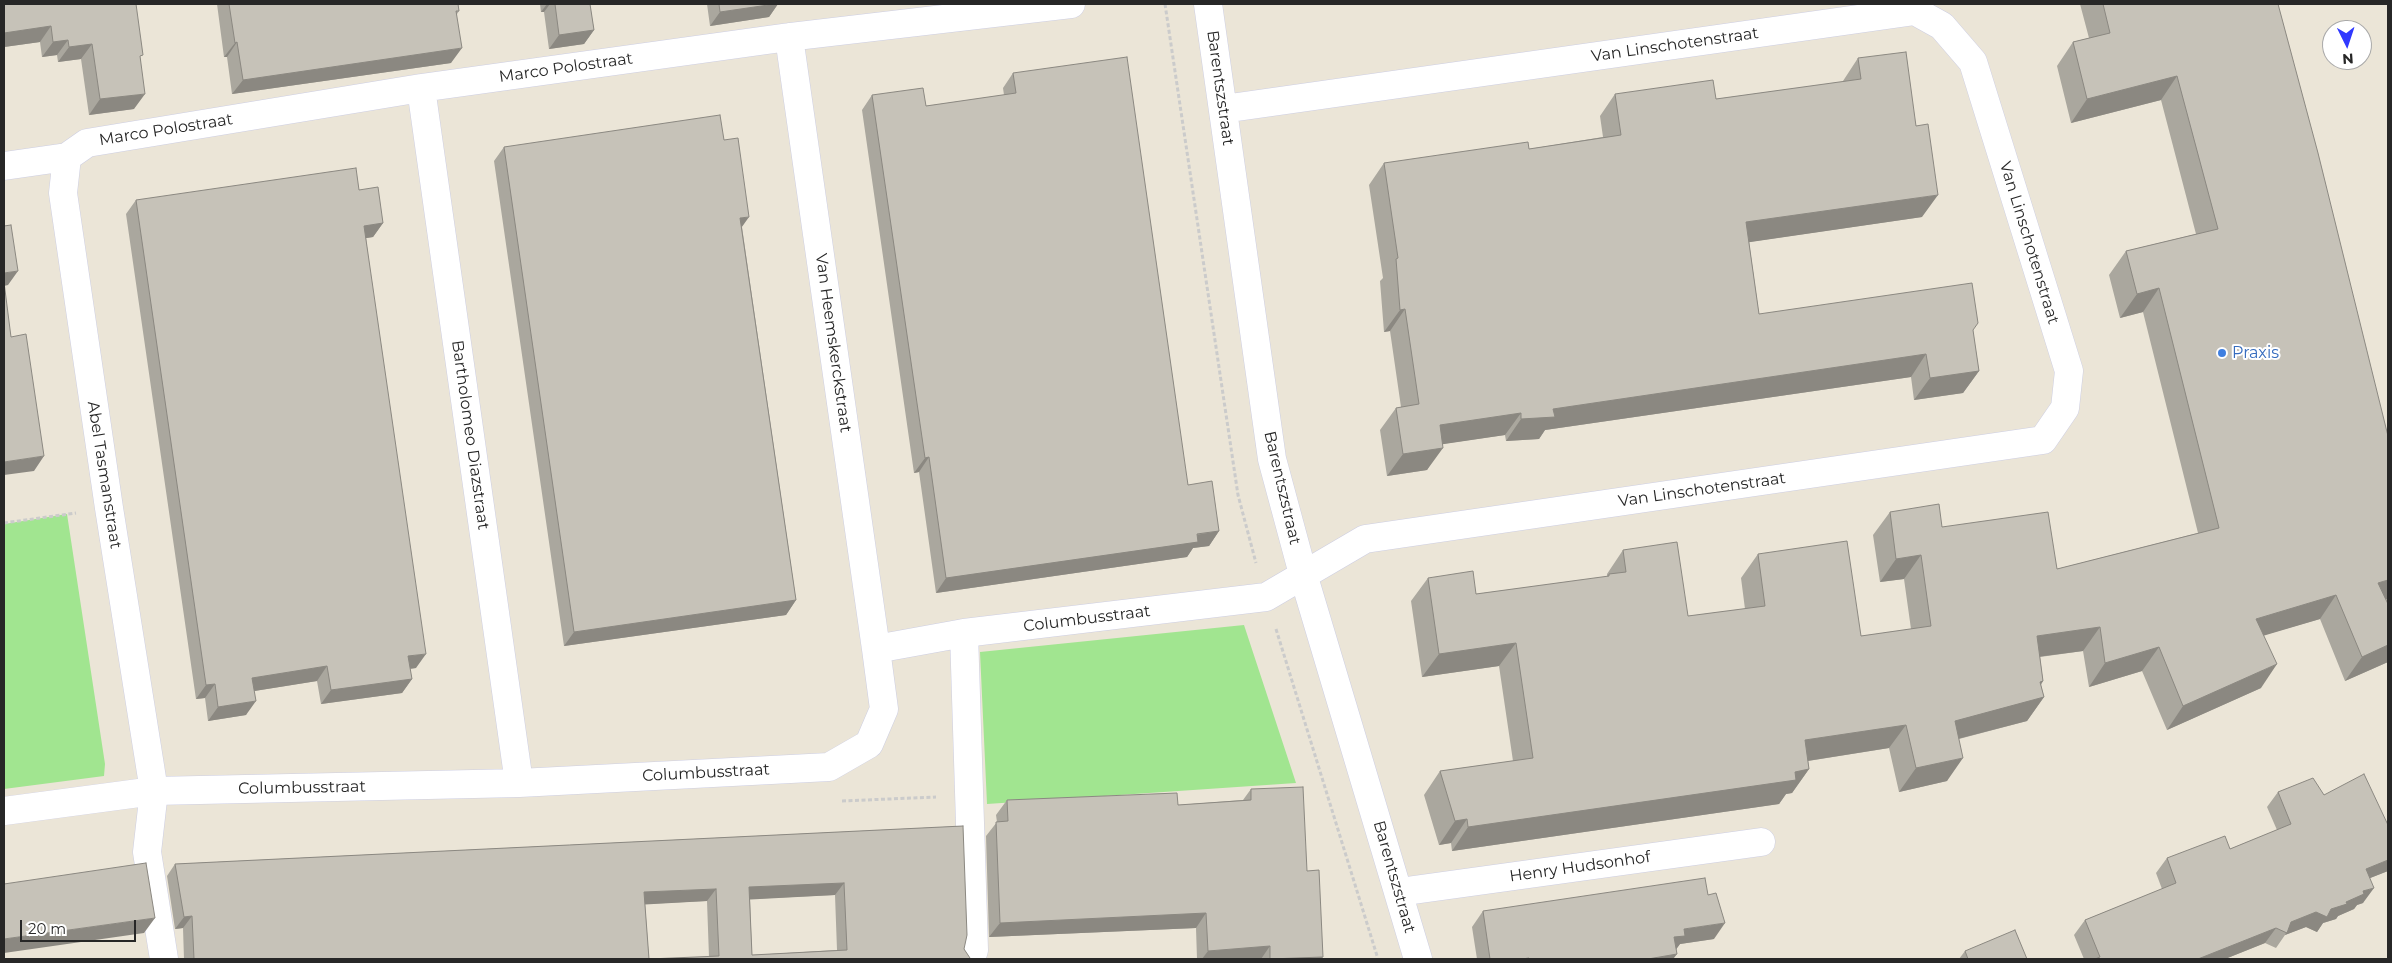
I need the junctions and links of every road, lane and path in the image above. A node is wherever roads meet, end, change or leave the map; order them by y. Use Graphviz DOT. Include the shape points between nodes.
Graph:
graph roads {
  1 [pos="1071,4"];
  2 [pos="1208,4"];
  3 [pos="790,37"];
  4 [pos="421,88"];
  5 [pos="1223,109"];
  6 [pos="67,157"];
  7 [pos="4,166"];
  8 [pos="109,508"];
  9 [pos="4,523"];
  10 [pos="1303,574"];
  11 [pos="964,633"];
  12 [pos="876,649"];
  13 [pos="519,783"];
  14 [pos="154,791"];
  15 [pos="4,811"];
  16 [pos="1761,842"];
  17 [pos="1399,892"];
  18 [pos="164,959"];
  19 [pos="971,959"];
  20 [pos="1418,959"];
  1 -- 3 [label="street, Marco Polostraat"];
  2 -- 5 [label="street, Barentszstraat"];
  3 -- 4 [label="street, Marco Polostraat"];
  3 -- 12 [label="street, Van Heemskerckstraat"];
  4 -- 6 [label="street, Marco Polostraat" via="87,143"];
  4 -- 13 [label="street, Bartholomeo Diazstraat"];
  5 -- 10 [label="street, Barentszstraat" via="1272,459"];
  5 -- 10 [label="street, Van Linschotenstraat" via="1915,11 1942,26 1972,62 2068,371 2065,408 2043,440 1365,539"];
  6 -- 7 [label="street"];
  6 -- 8 [label="street, Abel Tasmanstraat" via="63,193"];
  8 -- 9 [label="path"];
  8 -- 14 [label="street, Abel Tasmanstraat"];
  10 -- 11 [label="street, Columbusstraat" via="1266,597"];
  10 -- 17 [label="street, Barentszstraat"];
  11 -- 12 [label="street, Columbusstraat"];
  11 -- 19 [label="street" via="974,950"];
  12 -- 13 [label="street, Columbusstraat" via="884,709 869,744 829,767"];
  13 -- 14 [label="street, Columbusstraat"];
  14 -- 15 [label="street, Columbusstraat"];
  14 -- 18 [label="street, Abel Tasmanstraat" via="147,852"];
  16 -- 17 [label="street, Henry Hudsonhof"];
  17 -- 20 [label="street, Barentszstraat"];
}
